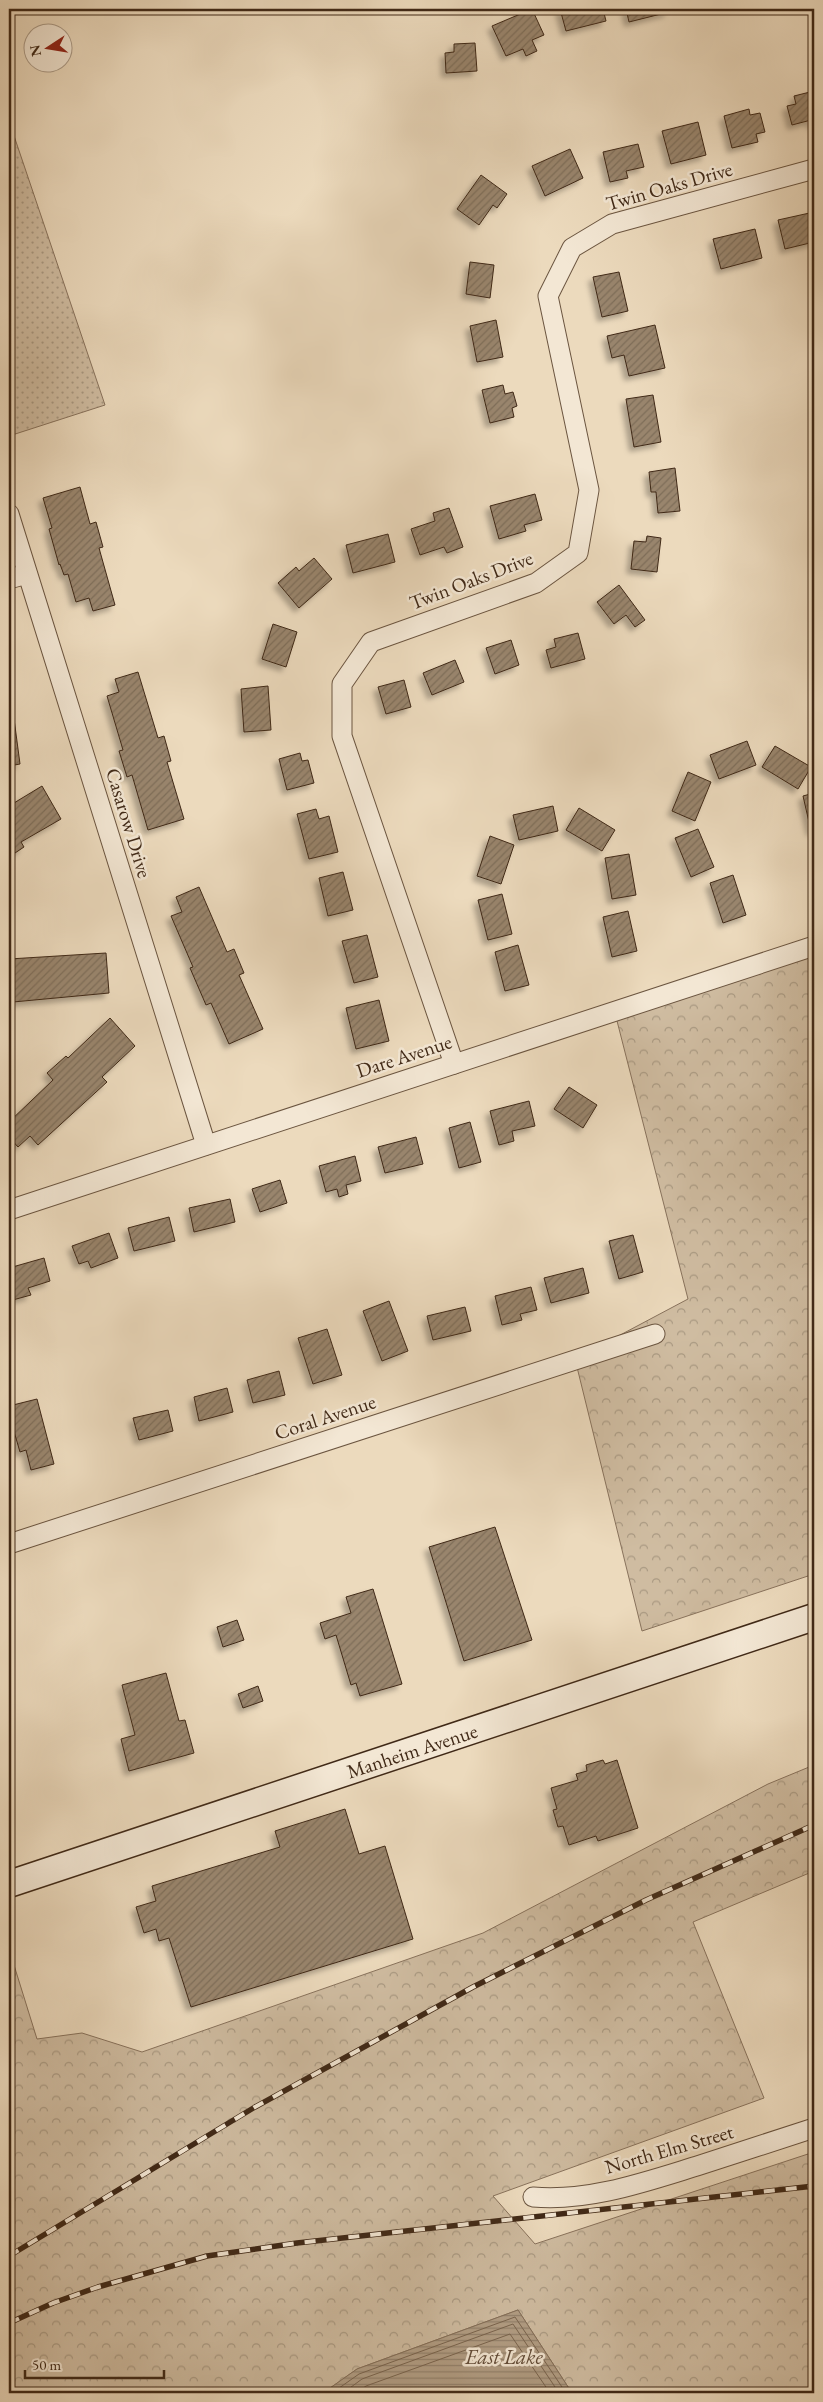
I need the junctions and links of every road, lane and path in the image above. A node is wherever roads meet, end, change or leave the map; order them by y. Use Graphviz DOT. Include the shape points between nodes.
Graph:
graph roads {
  1 [pos="814,169"];
  2 [pos="9,514"];
  3 [pos="27,574"];
  4 [pos="9,580"];
  5 [pos="814,946"];
  6 [pos="454,1064"];
  7 [pos="206,1145"];
  8 [pos="9,1210"];
  9 [pos="655,1334"];
  10 [pos="9,1544"];
  11 [pos="814,1617"];
  12 [pos="9,1884"];
  13 [pos="814,2128"];
  14 [pos="533,2197"];
  1 -- 6 [label="street, Twin Oaks Drive" via="612,224 572,248 548,296 590,490 578,553 536,584 370,642 342,684 342,736"];
  2 -- 3 [label="street, Casarow Drive"];
  3 -- 4 [label="street"];
  3 -- 7 [label="street, Casarow Drive"];
  5 -- 6 [label="street, Dare Avenue"];
  6 -- 7 [label="street, Dare Avenue"];
  7 -- 8 [label="street, Dare Avenue"];
  9 -- 10 [label="street, Coral Avenue"];
  11 -- 12 [label="street, Manheim Avenue"];
  13 -- 14 [label="street, North Elm Street" via="609,2191 556,2199"];
}
